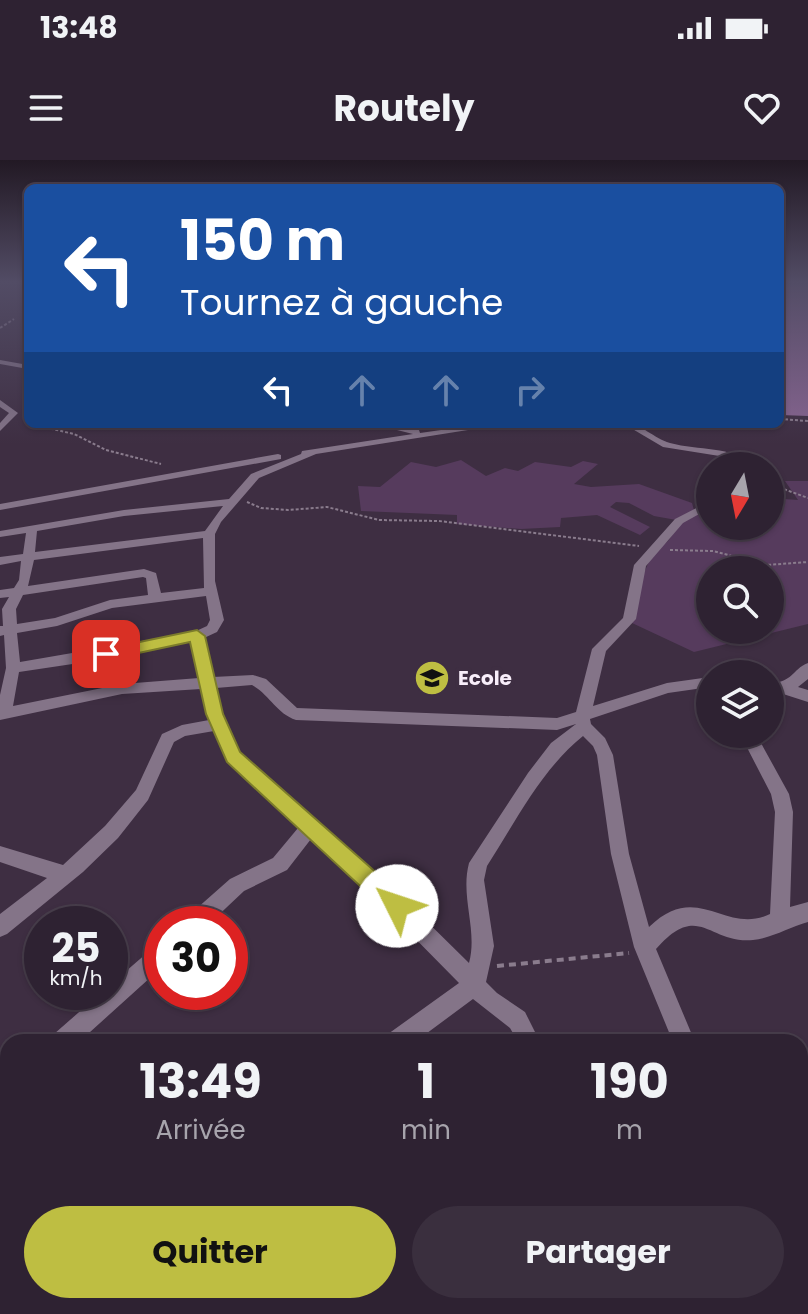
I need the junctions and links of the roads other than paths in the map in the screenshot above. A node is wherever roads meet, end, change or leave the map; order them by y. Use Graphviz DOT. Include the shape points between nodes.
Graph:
graph roads {
  1 [pos="0,362"];
  2 [pos="24,366"];
  3 [pos="0,403"];
  4 [pos="0,428"];
  5 [pos="397,428"];
  6 [pos="471,428"];
  7 [pos="636,428"];
  8 [pos="426,434"];
  9 [pos="313,452"];
  10 [pos="704,452"];
  11 [pos="234,498"];
  12 [pos="0,507"];
  13 [pos="696,511"];
  14 [pos="32,528"];
  15 [pos="0,534"];
  16 [pos="209,534"];
  17 [pos="29,556"];
  18 [pos="0,561"];
  19 [pos="20,590"];
  20 [pos="210,591"];
  21 [pos="0,594"];
  22 [pos="155,599"];
  23 [pos="4,630"];
  24 [pos="197,636"];
  25 [pos="13,668"];
  26 [pos="808,668"];
  27 [pos="209,682"];
  28 [pos="696,684"];
  29 [pos="784,686"];
  30 [pos="784,690"];
  31 [pos="808,696"];
  32 [pos="2,714"];
  33 [pos="583,722"];
  34 [pos="218,724"];
  35 [pos="755,748"];
  36 [pos="311,826"];
  37 [pos="0,854"];
  38 [pos="63,874"];
  39 [pos="214,906"];
  40 [pos="808,912"];
  41 [pos="780,920"];
  42 [pos="0,927"];
  43 [pos="644,947"];
  44 [pos="144,969"];
  45 [pos="475,984"];
  46 [pos="71,1034"];
  47 [pos="407,1034"];
  48 [pos="525,1034"];
  49 [pos="681,1034"];
  50 [pos="405,1314"];
  51 [pos="443,1314"];
  1 -- 2 [label="street"];
  3 -- 4 [label="street" via="14,413"];
  5 -- 8 [label="street"];
  6 -- 8 [label="street"];
  7 -- 10 [label="street" via="674,448"];
  8 -- 9 [label="street"];
  9 -- 11 [label="street" via="264,471"];
  9 -- 12 [label="street"];
  11 -- 14 [label="street"];
  11 -- 16 [label="street"];
  13 -- 33 [label="street" via="684,517 640,565 629,619 599,649"];
  14 -- 15 [label="street"];
  14 -- 17 [label="street"];
  16 -- 17 [label="street"];
  16 -- 20 [label="street"];
  17 -- 18 [label="street"];
  17 -- 19 [label="street"];
  19 -- 21 [label="street"];
  19 -- 22 [label="street" via="144,573 155,583"];
  19 -- 23 [label="street"];
  20 -- 22 [label="street"];
  20 -- 24 [label="street" via="217,620"];
  22 -- 23 [label="street" via="110,604 57,622"];
  23 -- 25 [label="street"];
  24 -- 25 [label="street"];
  24 -- 27 [label="street"];
  25 -- 32 [label="street"];
  26 -- 29 [label="street" via="798,681"];
  27 -- 32 [label="street" via="122,689"];
  27 -- 33 [label="street" via="261,682 296,714 541,725"];
  27 -- 34 [label="street"];
  28 -- 33 [label="street" via="667,688"];
  30 -- 31 [label="street"];
  33 -- 43 [label="street" via="605,755 621,862"];
  33 -- 45 [label="street" via="541,768 478,863 474,880 484,946"];
  34 -- 36 [label="street" via="233,757"];
  34 -- 38 [label="street" via="168,738 141,796"];
  35 -- 41 [label="street" via="784,812"];
  36 -- 39 [label="street" via="280,864 237,885"];
  36 -- 45 [label="street"];
  37 -- 38 [label="street"];
  38 -- 42 [label="street"];
  40 -- 41 [label="street"];
  41 -- 43 [label="street" via="753,932 679,918"];
  43 -- 49 [label="street"];
  44 -- 46 [label="street"];
  45 -- 47 [label="street"];
  45 -- 48 [label="street" via="489,1001 517,1016"];
  50 -- 51 [label="street"];
}
